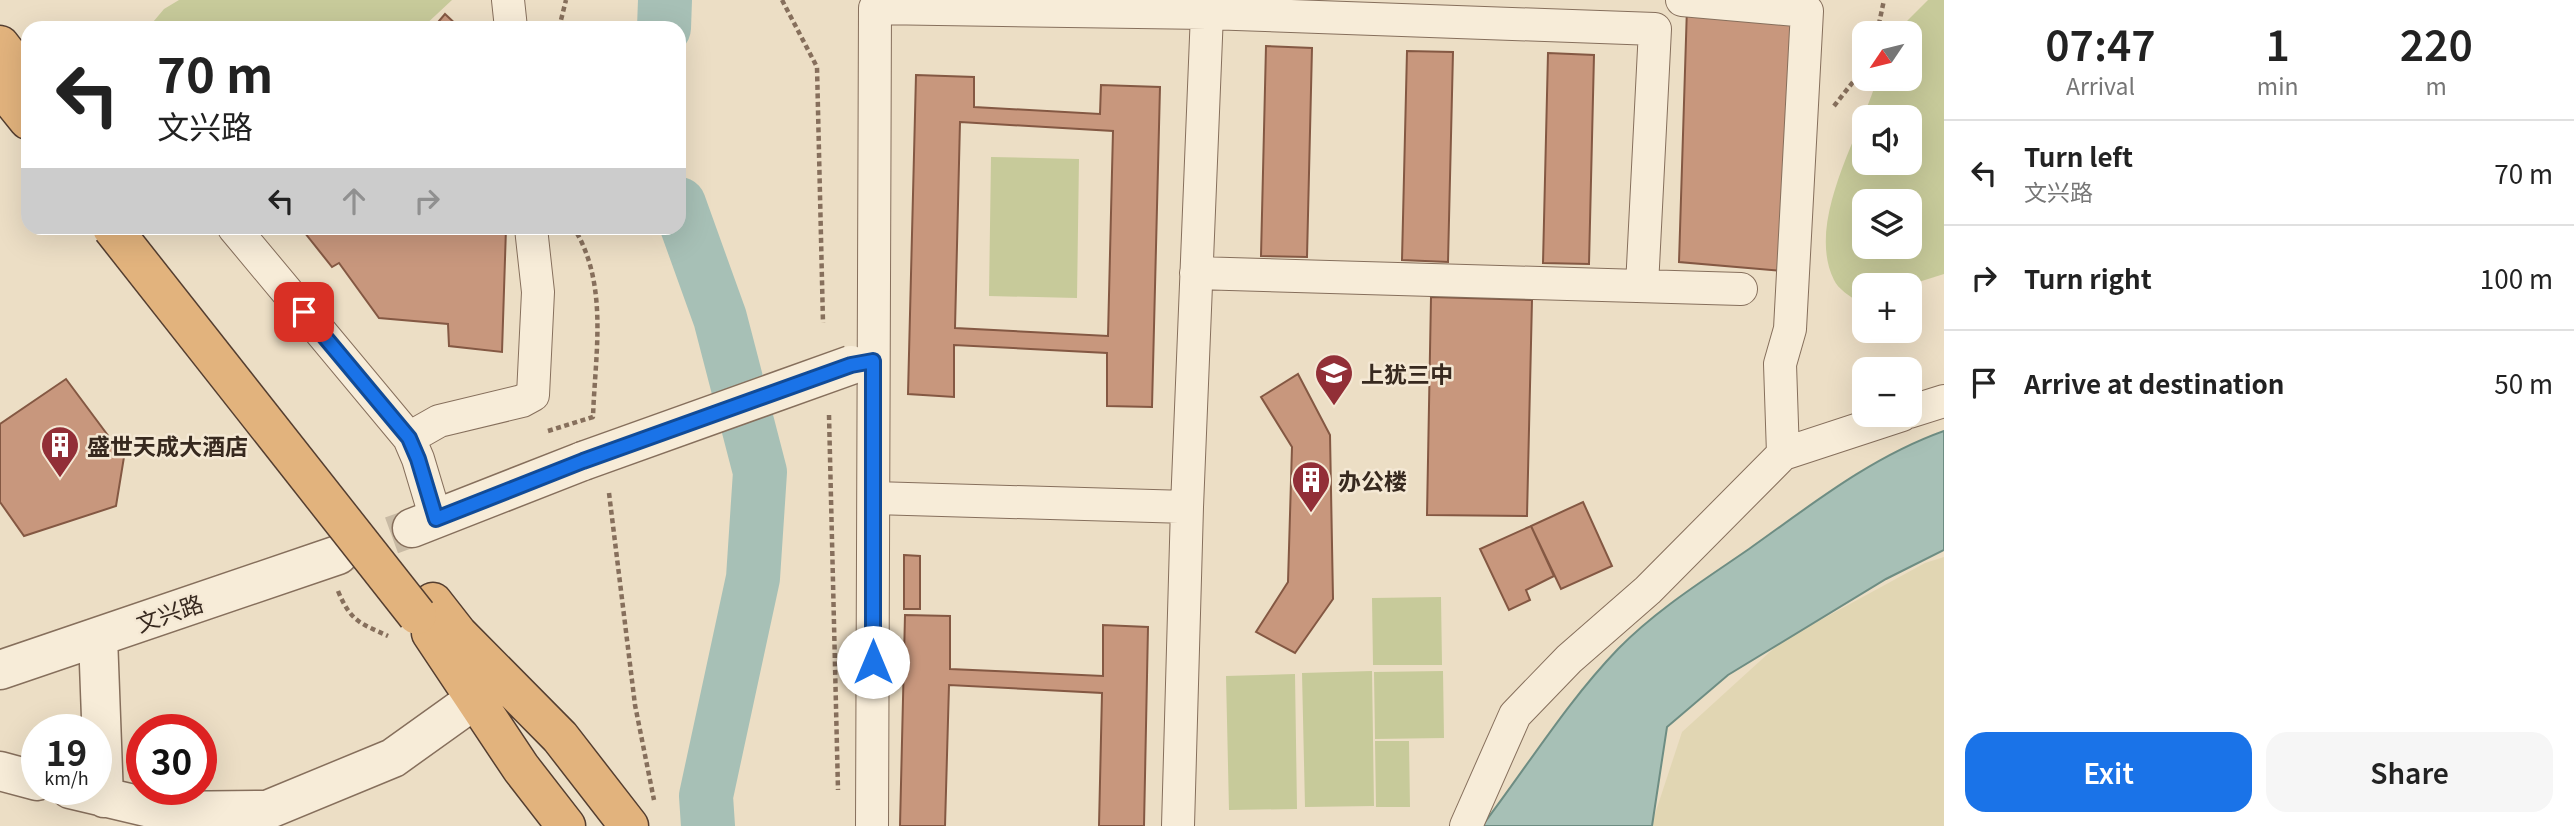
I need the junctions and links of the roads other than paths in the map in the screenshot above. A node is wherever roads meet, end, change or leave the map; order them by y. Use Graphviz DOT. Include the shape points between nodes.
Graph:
graph roads {
  1 [pos="508,0"];
  2 [pos="1682,0"];
  3 [pos="1207,13"];
  4 [pos="510,21"];
  5 [pos="0,45"];
  6 [pos="21,72"];
  7 [pos="0,85"];
  8 [pos="21,111"];
  9 [pos="117,235"];
  10 [pos="147,235"];
  11 [pos="240,235"];
  12 [pos="532,235"];
  13 [pos="1196,273"];
  14 [pos="1642,286"];
  15 [pos="1741,289"];
  16 [pos="862,363"];
  17 [pos="1944,401"];
  18 [pos="1922,408"];
  19 [pos="1865,427"];
  20 [pos="409,438"];
  21 [pos="1783,454"];
  22 [pos="874,498"];
  23 [pos="1187,507"];
  24 [pos="424,523"];
  25 [pos="338,572"];
  26 [pos="415,619"];
  27 [pos="98,637"];
  28 [pos="0,670"];
  29 [pos="490,690"];
  30 [pos="93,714"];
  31 [pos="0,771"];
  32 [pos="21,777"];
  33 [pos="112,799"];
  34 [pos="258,818"];
  35 [pos="643,820"];
  36 [pos="566,826"];
  37 [pos="872,826"];
  38 [pos="1178,826"];
  39 [pos="1466,826"];
  1 -- 4 [label="street"];
  2 -- 21 [label="street" via="1807,11 1790,329 1780,364"];
  3 -- 13 [label="street"];
  3 -- 14 [label="street" via="1655,29"];
  3 -- 16 [label="street" via="875,8"];
  5 -- 6 [label="highway"];
  7 -- 8 [label="highway"];
  9 -- 26 [label="highway, bridge"];
  10 -- 26 [label="highway"];
  11 -- 20 [label="street"];
  12 -- 20 [label="street" via="538,292 533,395 439,421"];
  13 -- 14 [label="street"];
  13 -- 23 [label="street"];
  14 -- 15 [label="street"];
  16 -- 22 [label="street"];
  16 -- 24 [label="street, bridge" via="583,461"];
  17 -- 18 [label="street"];
  19 -- 21 [label="street"];
  20 -- 24 [label="street" via="418,459"];
  21 -- 39 [label="street" via="1515,715"];
  22 -- 23 [label="street"];
  22 -- 37 [label="street"];
  23 -- 38 [label="street"];
  25 -- 27 [label="street, 文兴路"];
  26 -- 29 [label="highway"];
  27 -- 28 [label="street, 文兴路"];
  27 -- 30 [label="street"];
  29 -- 34 [label="street" via="393,758 267,810"];
  29 -- 35 [label="highway" via="560,737"];
  29 -- 36 [label="highway" via="521,768"];
  31 -- 32 [label="street"];
  33 -- 34 [label="street" via="163,810"];
}
